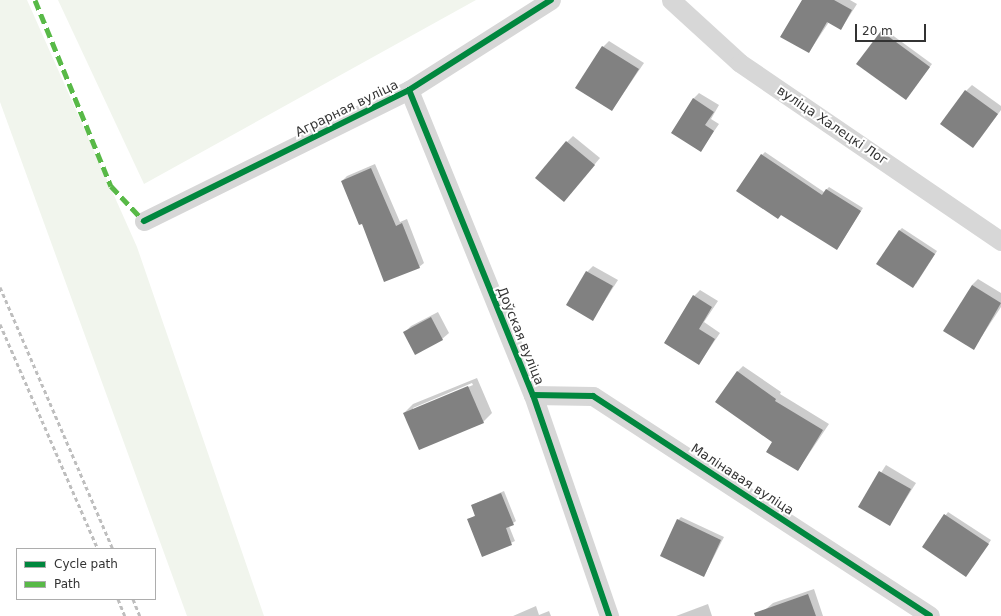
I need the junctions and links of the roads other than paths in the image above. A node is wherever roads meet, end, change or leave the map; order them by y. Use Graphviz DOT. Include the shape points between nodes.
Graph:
graph roads {
  1 [pos="551,0"];
  2 [pos="671,0"];
  3 [pos="409,90"];
  4 [pos="144,221"];
  5 [pos="1001,241"];
  6 [pos="533,395"];
  7 [pos="609,616"];
  8 [pos="930,616"];
  1 -- 3 [label="street, Аграрная вуліца"];
  2 -- 5 [label="street, вуліца Халецкі Лог" via="740,63"];
  3 -- 4 [label="street, Аграрная вуліца"];
  3 -- 6 [label="street, Доўская вуліца"];
  6 -- 7 [label="street, Доўская вуліца"];
  6 -- 8 [label="street, Малінавая вуліца" via="593,396"];
}
